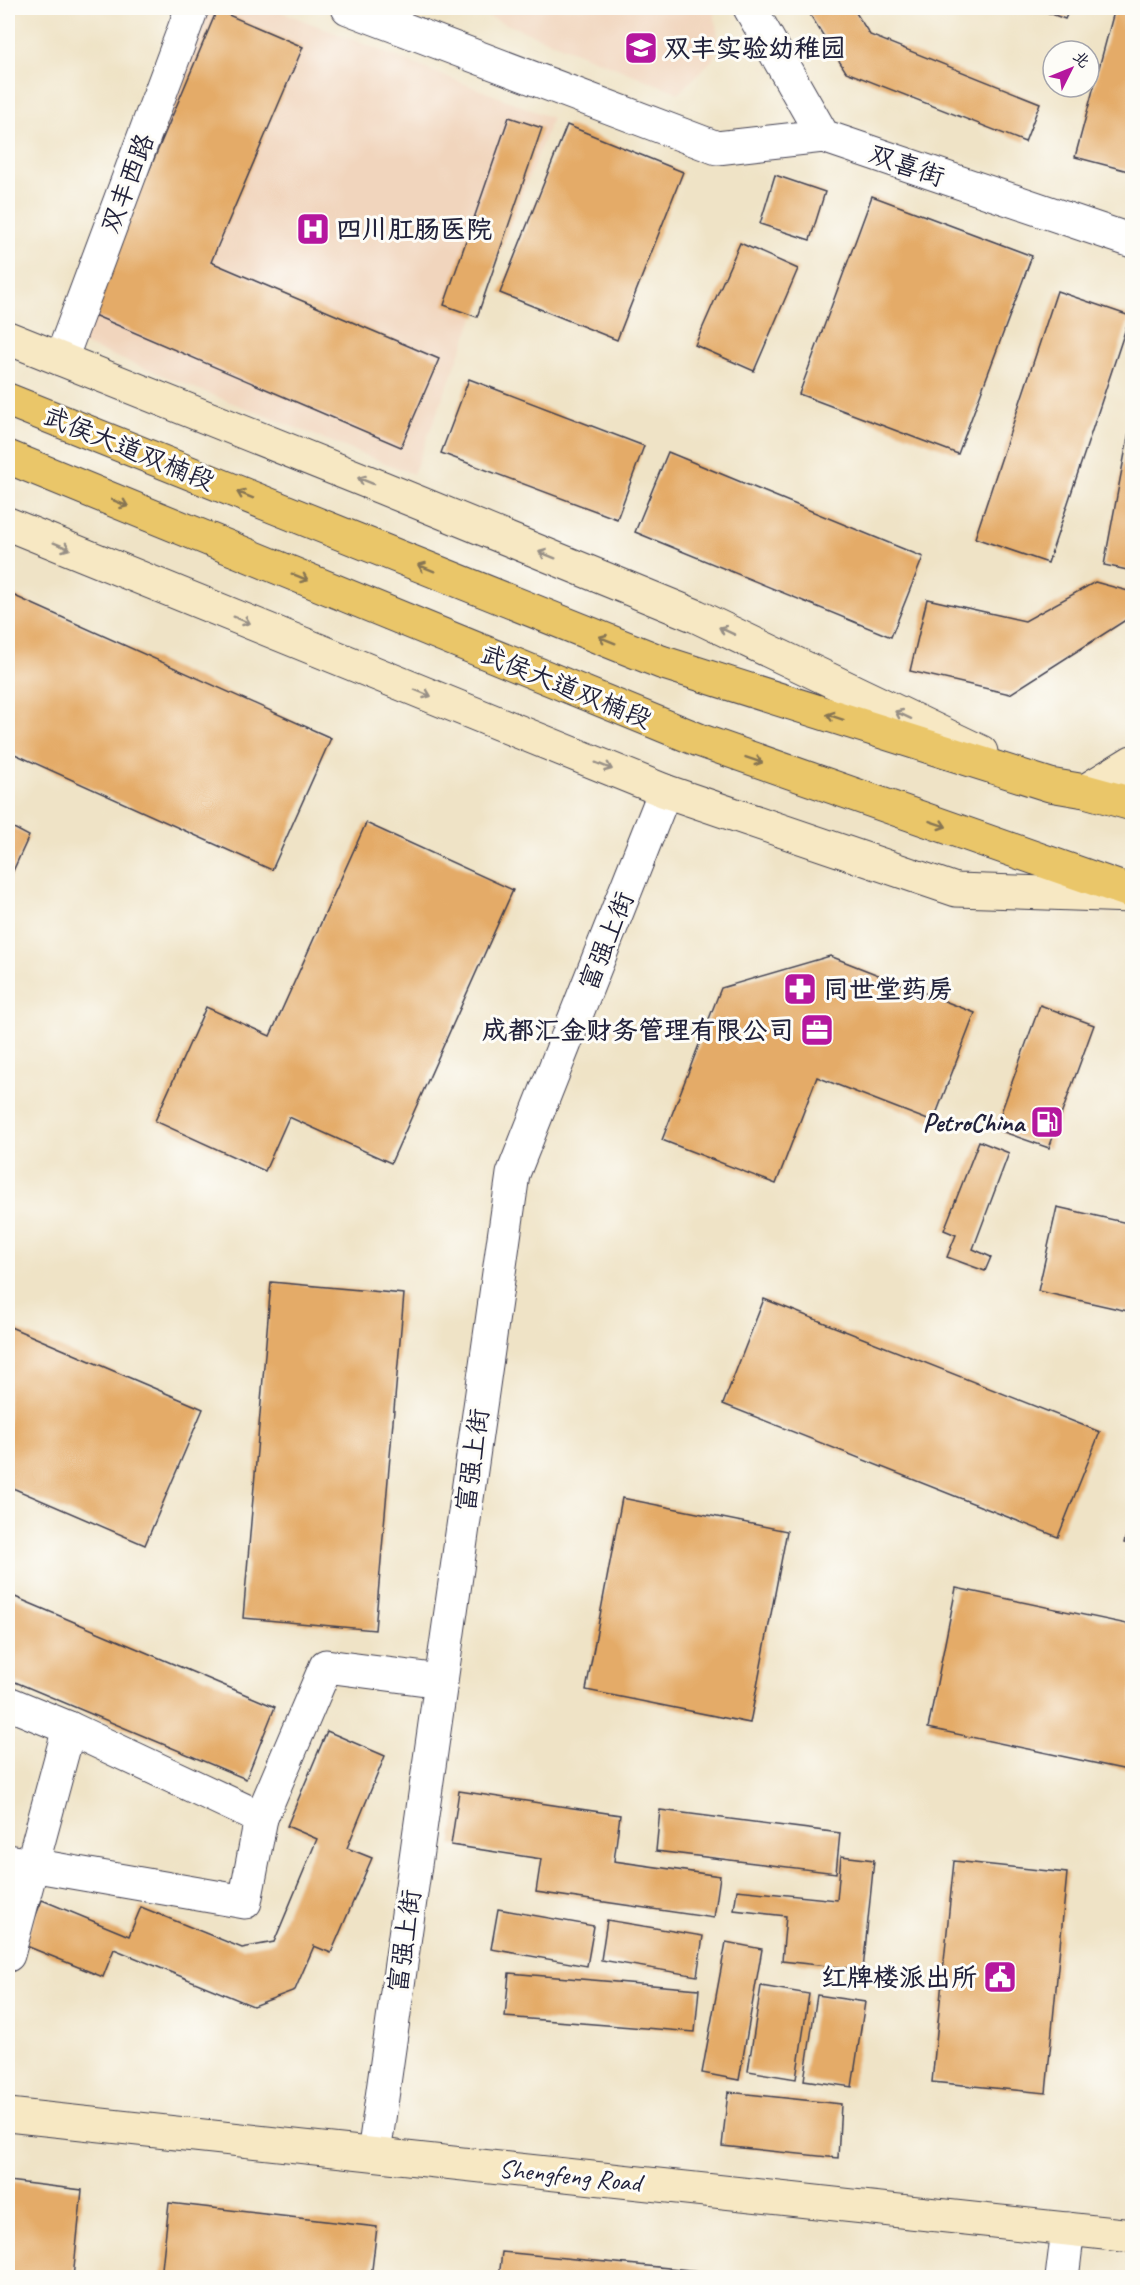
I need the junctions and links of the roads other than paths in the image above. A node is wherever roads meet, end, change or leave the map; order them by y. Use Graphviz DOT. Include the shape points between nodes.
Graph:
graph roads {
  1 [pos="192,8"];
  2 [pos="348,8"];
  3 [pos="750,8"];
  4 [pos="823,136"];
  5 [pos="1132,241"];
  6 [pos="8,338"];
  7 [pos="61,360"];
  8 [pos="8,400"];
  9 [pos="8,457"];
  10 [pos="8,524"];
  11 [pos="1132,762"];
  12 [pos="1050,785"];
  13 [pos="665,791"];
  14 [pos="1084,791"];
  15 [pos="1132,804"];
  16 [pos="1132,894"];
  17 [pos="441,1681"];
  18 [pos="8,1703"];
  19 [pos="69,1728"];
  20 [pos="261,1818"];
  21 [pos="20,1863"];
  22 [pos="8,1955"];
  23 [pos="8,2115"];
  24 [pos="374,2154"];
  25 [pos="1068,2229"];
  26 [pos="1132,2236"];
  27 [pos="1062,2277"];
  1 -- 7 [label="street, 双丰西路"];
  2 -- 4 [label="street" via="717,148"];
  3 -- 4 [label="street"];
  4 -- 5 [label="street, 双喜街"];
  6 -- 7 [label="main road"];
  12 -- 7 [label="main road, one-way" via="696,616"];
  12 -- 8 [label="main road, 武侯大道双楠段, one-way" via="661,662"];
  9 -- 16 [label="main road, 武侯大道双楠段, one-way" via="699,740"];
  10 -- 13 [label="main road, one-way"];
  11 -- 14 [label="main road"];
  12 -- 14 [label="main road, 武侯大道双楠段"];
  13 -- 16 [label="main road" via="956,890"];
  13 -- 17 [label="street, 富强上街" via="513,1174"];
  14 -- 15 [label="main road, 武侯大道双楠段"];
  17 -- 20 [label="street" via="326,1666"];
  17 -- 24 [label="street, 富强上街"];
  18 -- 19 [label="street"];
  19 -- 20 [label="street"];
  19 -- 21 [label="street"];
  20 -- 21 [label="street" via="244,1902"];
  21 -- 22 [label="street"];
  23 -- 24 [label="main road, Shengfeng Road"];
  24 -- 25 [label="main road, Shengfeng Road"];
  25 -- 26 [label="main road, Shengfeng Road"];
  25 -- 27 [label="street"];
}
